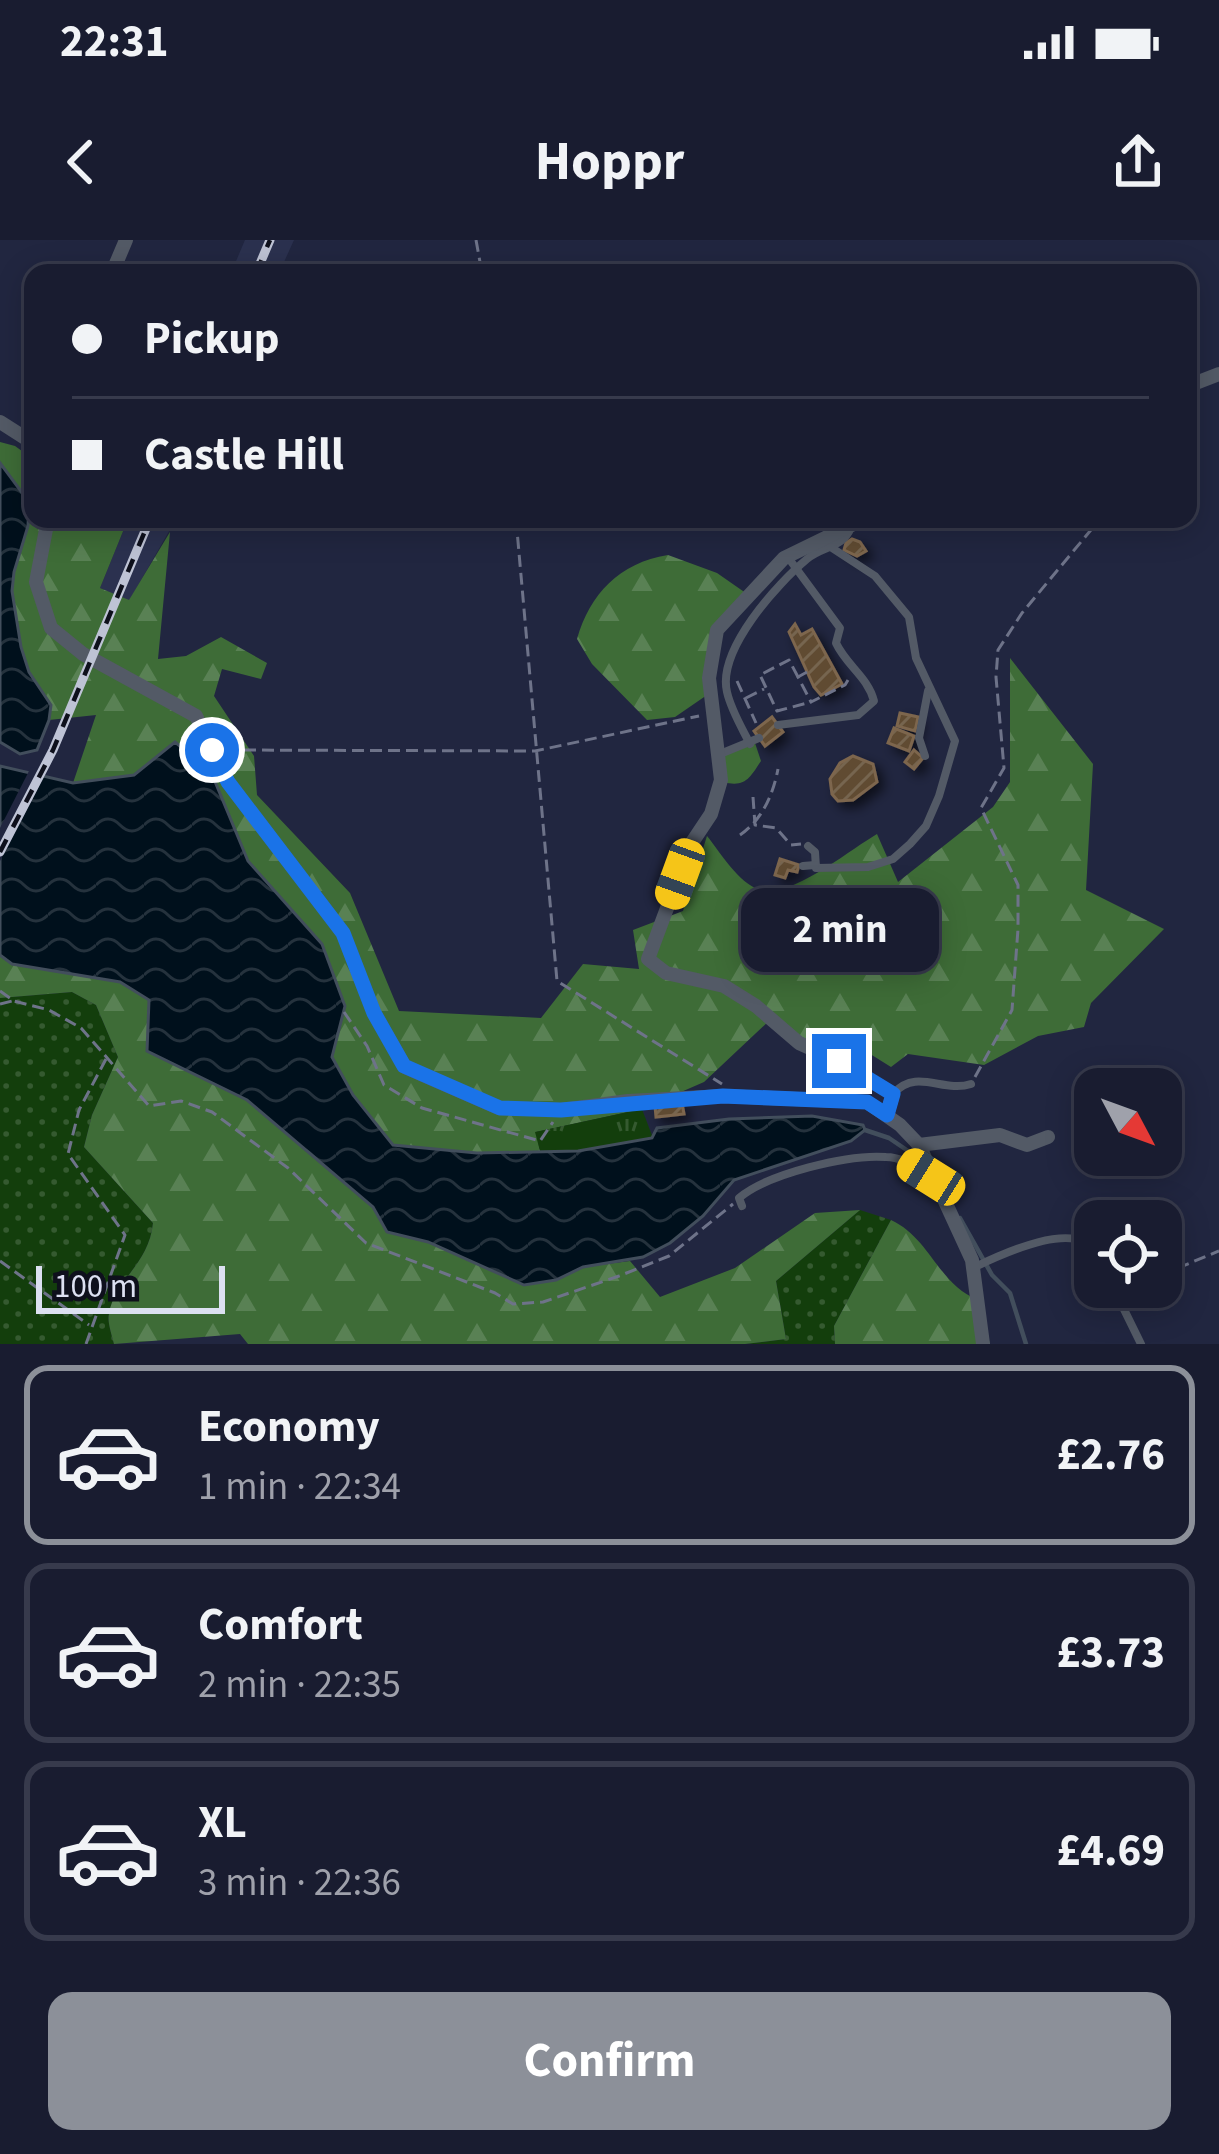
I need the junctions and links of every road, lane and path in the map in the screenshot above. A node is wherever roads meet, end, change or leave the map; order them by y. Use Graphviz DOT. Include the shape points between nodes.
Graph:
graph roads {
  1 [pos="46,528"];
  2 [pos="518,528"];
  3 [pos="848,528"];
  4 [pos="854,528"];
  5 [pos="1093,528"];
  6 [pos="829,546"];
  7 [pos="792,563"];
  8 [pos="853,670"];
  9 [pos="807,672"];
  10 [pos="798,677"];
  11 [pos="766,688"];
  12 [pos="928,689"];
  13 [pos="745,698"];
  14 [pos="811,702"];
  15 [pos="731,704"];
  16 [pos="705,713"];
  17 [pos="756,723"];
  18 [pos="778,725"];
  19 [pos="212,750"];
  20 [pos="535,752"];
  21 [pos="718,754"];
  22 [pos="925,756"];
  23 [pos="778,770"];
  24 [pos="753,797"];
  25 [pos="754,819"];
  26 [pos="740,835"];
  27 [pos="808,846"];
  28 [pos="815,865"];
  29 [pos="803,866"];
  30 [pos="0,991"];
  31 [pos="14,1001"];
  32 [pos="0,1004"];
  33 [pos="344,1012"];
  34 [pos="107,1057"];
  35 [pos="971,1084"];
  36 [pos="893,1094"];
  37 [pos="723,1096"];
  38 [pos="561,1110"];
  39 [pos="887,1115"];
  40 [pos="1048,1138"];
  41 [pos="919,1145"];
  42 [pos="931,1177"];
  43 [pos="741,1202"];
  44 [pos="1074,1237"];
  45 [pos="1219,1251"];
  46 [pos="0,1261"];
  47 [pos="981,1264"];
  48 [pos="1182,1266"];
  49 [pos="1123,1308"];
  50 [pos="91,1326"];
  51 [pos="86,1344"];
  52 [pos="983,1344"];
  53 [pos="1141,1344"];
  1 -- 19 [label="street" via="36,582 51,628 196,716"];
  2 -- 20 [label="path"];
  3 -- 7 [label="street"];
  4 -- 6 [label="lane"];
  5 -- 35 [label="path" via="998,650 1004,768 981,808 1018,885 1016,964 1009,1021"];
  6 -- 7 [label="lane"];
  6 -- 12 [label="lane" via="866,568 909,617"];
  7 -- 8 [label="lane" via="834,615 836,644"];
  7 -- 15 [label="lane" via="732,651 725,680"];
  7 -- 16 [label="street" via="717,630"];
  8 -- 14 [label="path" via="844,685"];
  8 -- 18 [label="lane" via="872,692 868,710"];
  9 -- 10 [label="path"];
  10 -- 11 [label="path" via="789,660 760,676"];
  10 -- 14 [label="path"];
  11 -- 13 [label="path"];
  11 -- 14 [label="path" via="777,711"];
  12 -- 22 [label="lane"];
  12 -- 28 [label="lane" via="956,741 926,826 893,859 868,868"];
  13 -- 15 [label="path"];
  13 -- 17 [label="path"];
  15 -- 21 [label="lane" via="755,741"];
  16 -- 20 [label="path"];
  16 -- 21 [label="street"];
  19 -- 20 [label="path"];
  19 -- 38 [label="street" via="343,933 404,1066 500,1108"];
  20 -- 37 [label="path" via="557,981 721,1082"];
  21 -- 36 [label="street" via="721,781 711,814 691,844 648,959 666,973 724,986 799,1043"];
  23 -- 25 [label="path"];
  24 -- 25 [label="path"];
  25 -- 26 [label="path"];
  25 -- 27 [label="path" via="791,845"];
  27 -- 28 [label="lane"];
  28 -- 29 [label="lane"];
  30 -- 31 [label="path"];
  31 -- 32 [label="path"];
  31 -- 34 [label="path" via="81,1028"];
  33 -- 38 [label="path" via="384,1085 422,1108 540,1141"];
  34 -- 43 [label="path" via="149,1106 182,1101 250,1138 366,1243 513,1304 543,1302 669,1256"];
  34 -- 50 [label="path" via="79,1109 68,1154 124,1235"];
  35 -- 36 [label="lane" via="916,1080"];
  36 -- 39 [label="street"];
  37 -- 38 [label="street"];
  37 -- 39 [label="street" via="867,1102"];
  39 -- 41 [label="street"];
  40 -- 41 [label="street"];
  41 -- 42 [label="street"];
  42 -- 43 [label="lane" via="891,1156 861,1158 753,1186"];
  42 -- 47 [label="street"];
  44 -- 47 [label="lane"];
  45 -- 48 [label="path"];
  46 -- 50 [label="path"];
  47 -- 52 [label="street"];
  49 -- 53 [label="lane"];
  50 -- 51 [label="path"];
}
